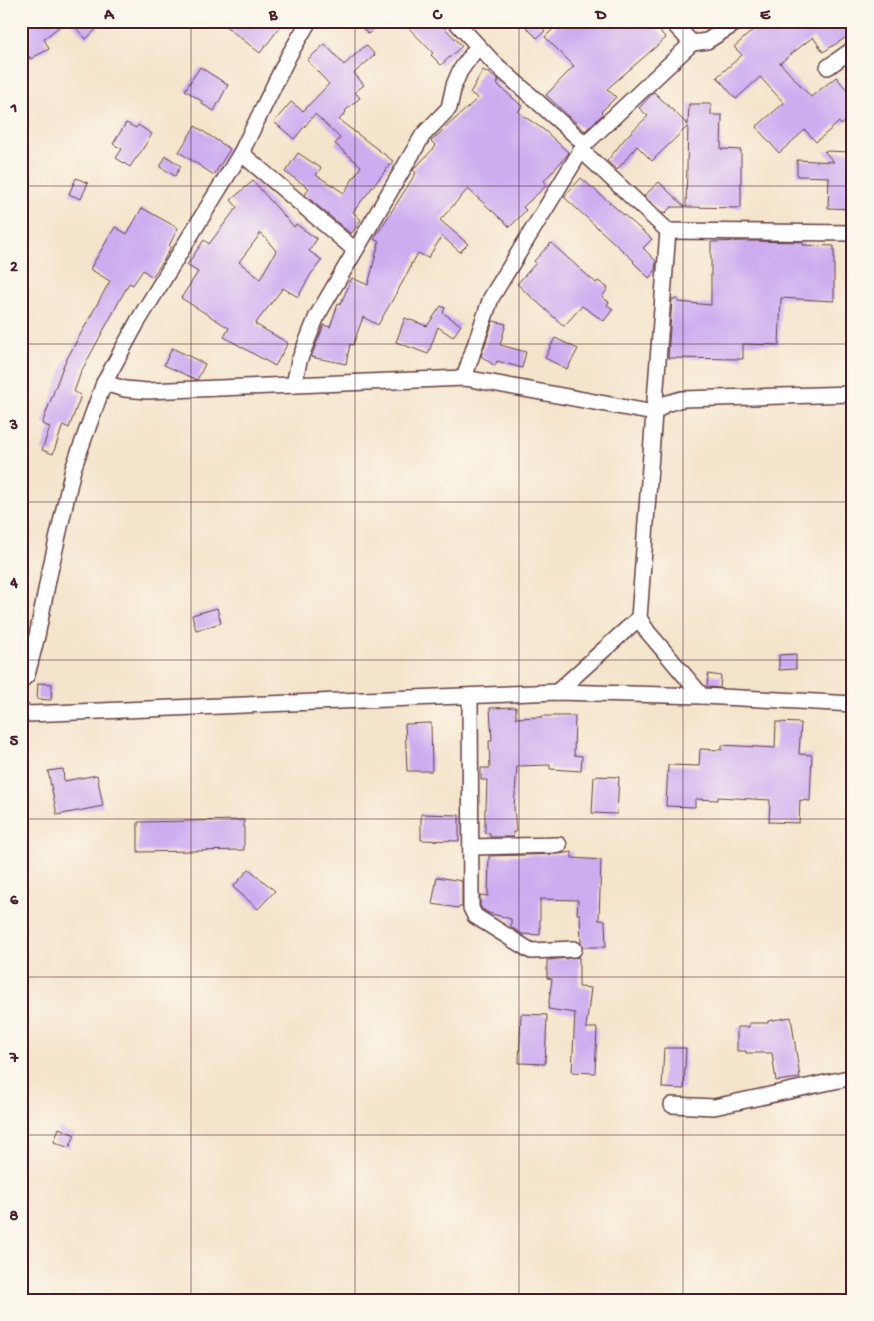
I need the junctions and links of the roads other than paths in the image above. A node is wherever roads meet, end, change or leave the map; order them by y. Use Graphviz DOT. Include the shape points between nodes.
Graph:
graph roads {
  1 [pos="309,21"];
  2 [pos="455,21"];
  3 [pos="672,21"];
  4 [pos="739,21"];
  5 [pos="692,43"];
  6 [pos="478,46"];
  7 [pos="853,49"];
  8 [pos="828,67"];
  9 [pos="583,147"];
  10 [pos="242,152"];
  11 [pos="668,231"];
  12 [pos="853,233"];
  13 [pos="355,250"];
  14 [pos="464,378"];
  15 [pos="104,383"];
  16 [pos="294,385"];
  17 [pos="853,394"];
  18 [pos="654,413"];
  19 [pos="639,618"];
  20 [pos="21,681"];
  21 [pos="557,692"];
  22 [pos="470,696"];
  23 [pos="702,696"];
  24 [pos="853,704"];
  25 [pos="21,710"];
  26 [pos="558,845"];
  27 [pos="471,847"];
  28 [pos="574,949"];
  29 [pos="853,1077"];
  30 [pos="672,1105"];
  1 -- 10 [label="street"];
  2 -- 6 [label="street"];
  3 -- 5 [label="street"];
  4 -- 5 [label="street" via="707,41"];
  5 -- 9 [label="street"];
  6 -- 9 [label="street"];
  6 -- 13 [label="street" via="460,70 449,108 423,135"];
  7 -- 8 [label="street"];
  9 -- 11 [label="street"];
  9 -- 14 [label="street" via="491,298"];
  10 -- 13 [label="street"];
  10 -- 15 [label="street" via="138,321"];
  11 -- 12 [label="street"];
  11 -- 18 [label="street"];
  13 -- 16 [label="street" via="317,316 299,361"];
  14 -- 16 [label="street"];
  14 -- 18 [label="street"];
  15 -- 16 [label="street" via="146,391"];
  15 -- 20 [label="street" via="74,469 37,636 27,675"];
  17 -- 18 [label="street" via="682,399 665,404"];
  18 -- 19 [label="street"];
  19 -- 21 [label="street"];
  19 -- 23 [label="street"];
  21 -- 22 [label="street"];
  21 -- 23 [label="street"];
  22 -- 25 [label="street" via="28,714"];
  22 -- 27 [label="street"];
  23 -- 24 [label="street"];
  26 -- 27 [label="street"];
  27 -- 28 [label="street" via="471,908 475,916 531,951"];
  29 -- 30 [label="street" via="714,1107"];
}
